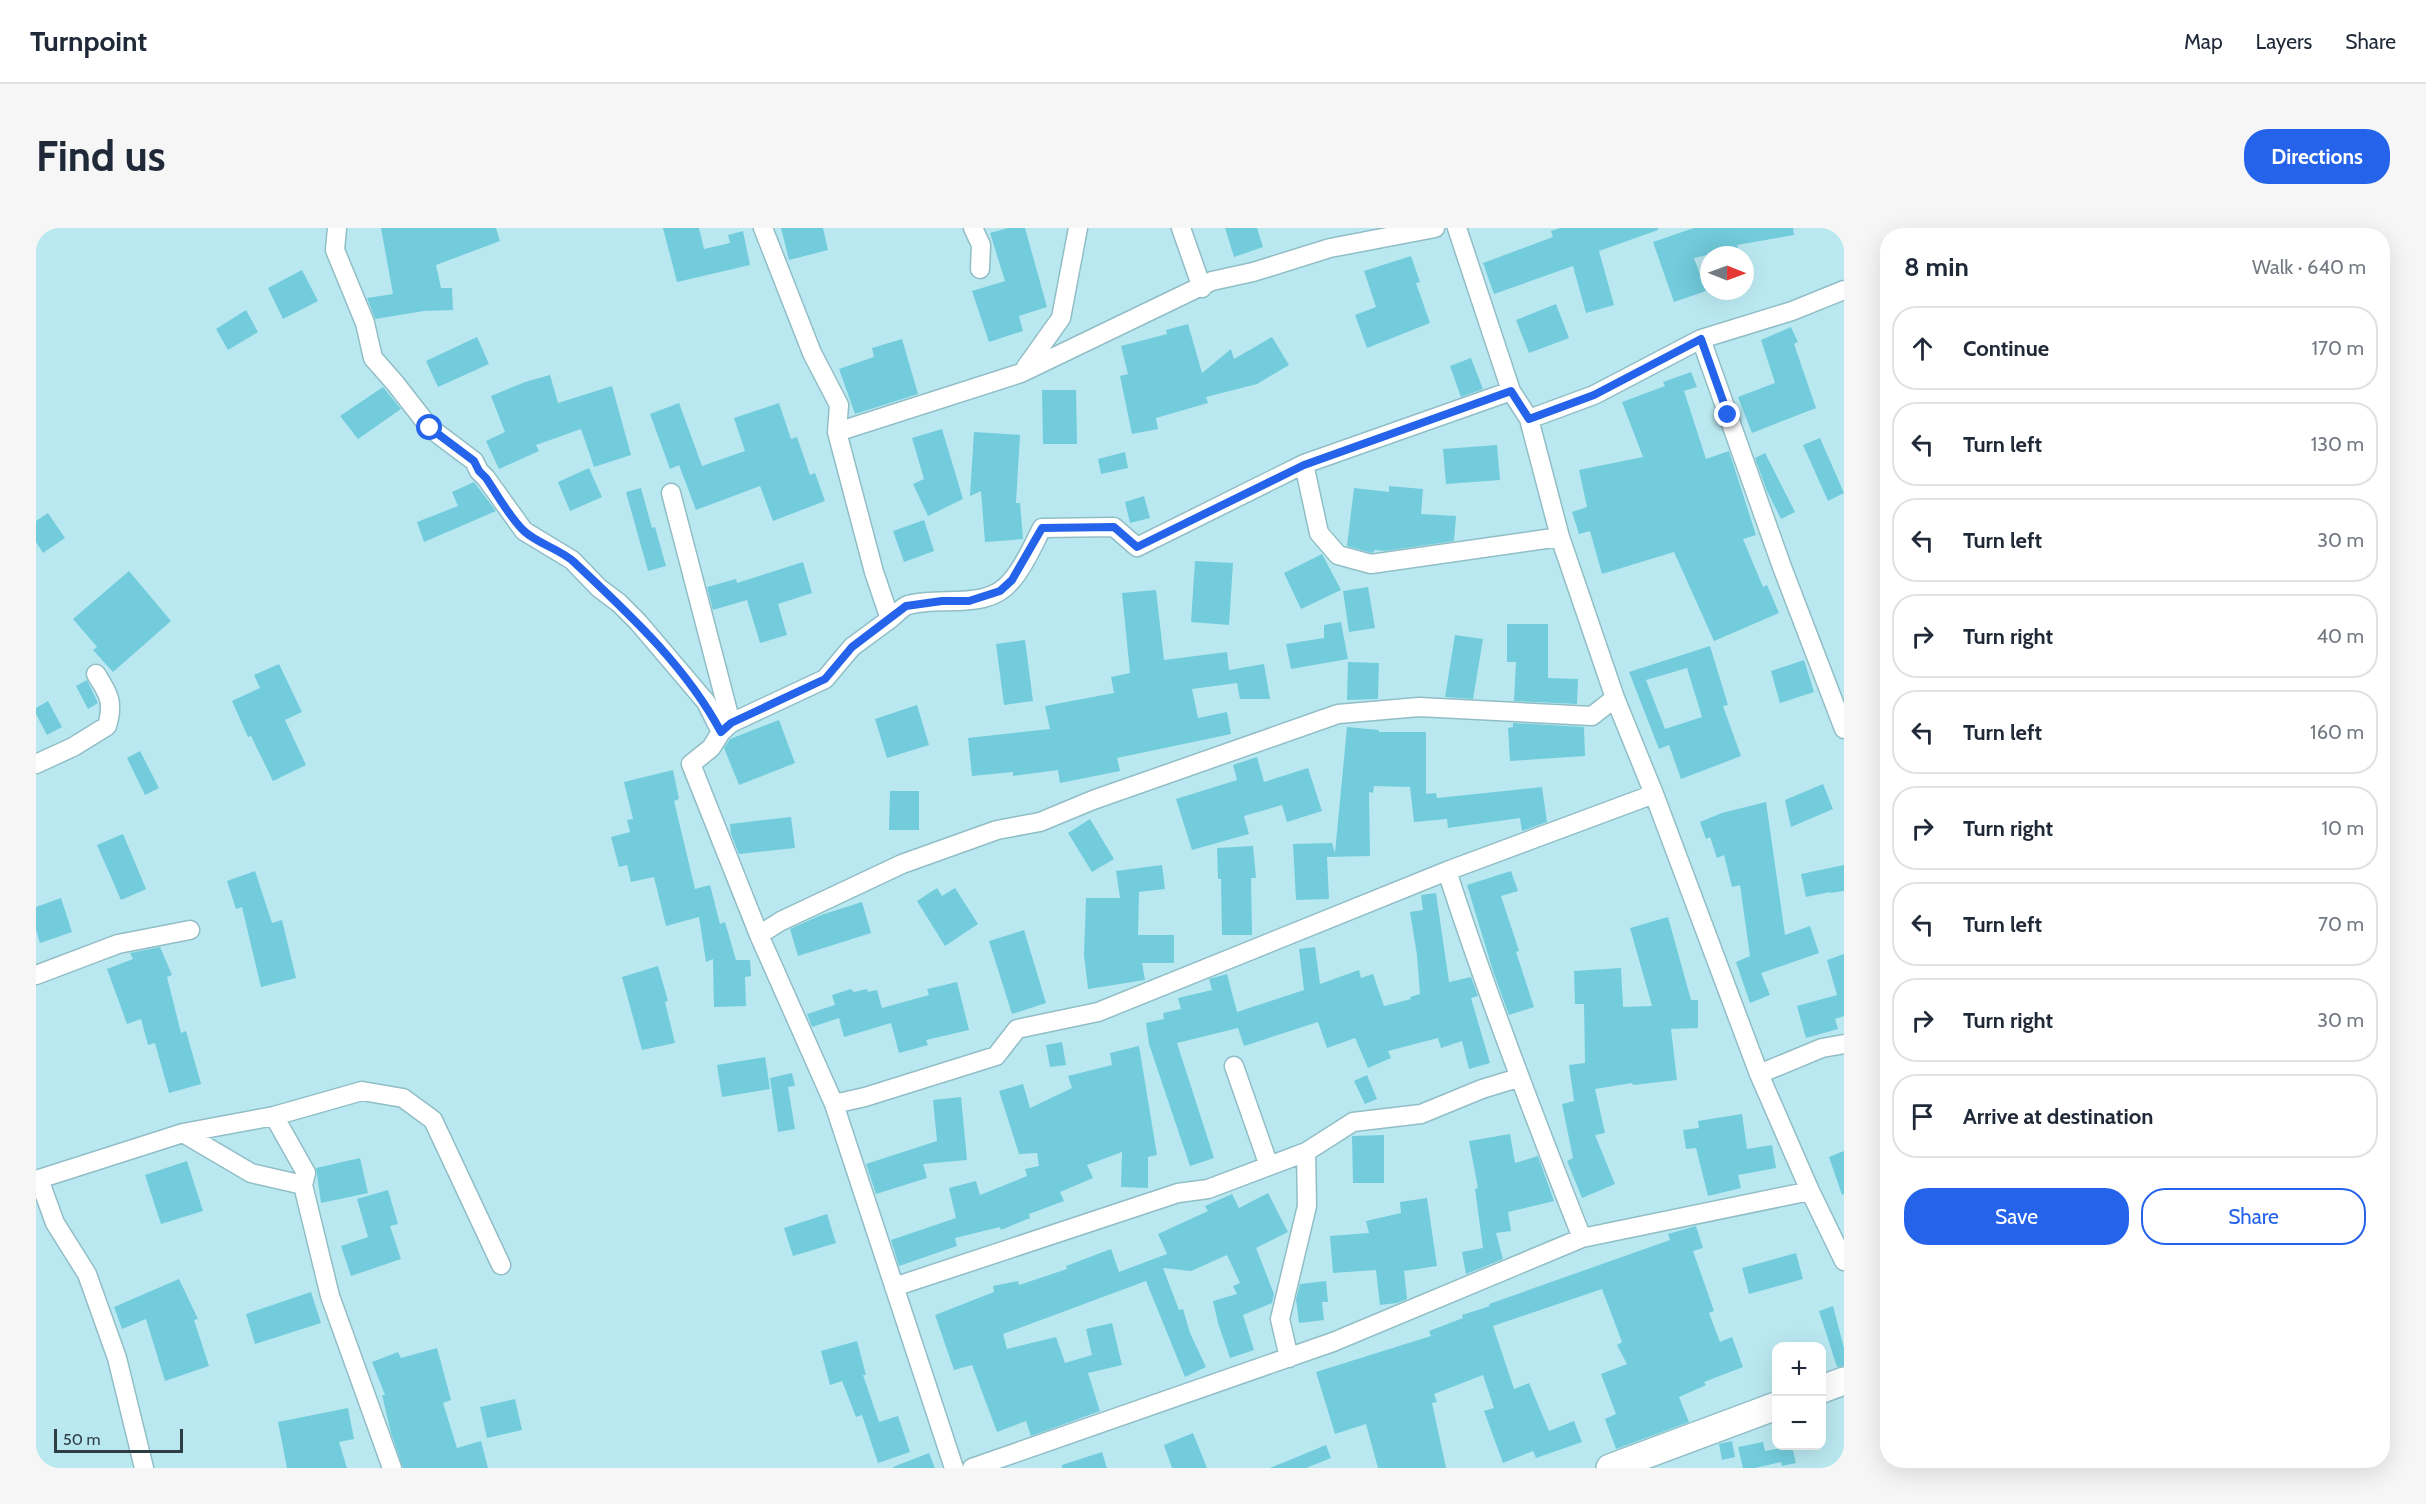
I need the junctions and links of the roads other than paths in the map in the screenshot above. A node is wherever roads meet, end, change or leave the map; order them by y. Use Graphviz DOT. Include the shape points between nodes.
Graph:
graph roads {
  1 [pos="337,228"];
  2 [pos="763,228"];
  3 [pos="973,228"];
  4 [pos="1078,228"];
  5 [pos="1181,228"];
  6 [pos="1435,228"];
  7 [pos="1456,228"];
  8 [pos="980,269"];
  9 [pos="1202,288"];
  10 [pos="1844,290"];
  11 [pos="1701,339"];
  12 [pos="1021,373"];
  13 [pos="1511,391"];
  14 [pos="1529,419"];
  15 [pos="837,432"];
  16 [pos="1304,465"];
  17 [pos="671,493"];
  18 [pos="1560,537"];
  19 [pos="890,620"];
  20 [pos="96,674"];
  21 [pos="1615,698"];
  22 [pos="726,727"];
  23 [pos="1844,729"];
  24 [pos="36,762"];
  25 [pos="1654,794"];
  26 [pos="1447,871"];
  27 [pos="190,930"];
  28 [pos="759,935"];
  29 [pos="36,975"];
  30 [pos="1844,1044"];
  31 [pos="1234,1066"];
  32 [pos="1759,1074"];
  33 [pos="1518,1078"];
  34 [pos="834,1104"];
  35 [pos="274,1116"];
  36 [pos="183,1133"];
  37 [pos="1306,1152"];
  38 [pos="1269,1166"];
  39 [pos="38,1182"];
  40 [pos="303,1185"];
  41 [pos="1810,1191"];
  42 [pos="36,1213"];
  43 [pos="55,1223"];
  44 [pos="1582,1238"];
  45 [pos="1844,1261"];
  46 [pos="501,1265"];
  47 [pos="894,1287"];
  48 [pos="1289,1358"];
  49 [pos="1844,1381"];
  50 [pos="1826,1387"];
  51 [pos="1772,1407"];
  52 [pos="144,1468"];
  53 [pos="392,1468"];
  54 [pos="954,1468"];
  55 [pos="972,1468"];
  56 [pos="1610,1468"];
  1 -- 22 [label="street" via="335,250 365,323 373,358 430,428 474,461 524,531 572,560 619,603"];
  2 -- 15 [label="street" via="812,353 839,405"];
  3 -- 8 [label="street" via="981,245"];
  4 -- 12 [label="street" via="1061,318"];
  5 -- 9 [label="street"];
  6 -- 9 [label="street" via="1330,248 1212,281"];
  7 -- 13 [label="street"];
  9 -- 12 [label="street"];
  10 -- 11 [label="street" via="1792,311"];
  11 -- 14 [label="street" via="1594,395"];
  11 -- 23 [label="street"];
  12 -- 15 [label="street"];
  13 -- 14 [label="street"];
  13 -- 16 [label="street"];
  14 -- 18 [label="street"];
  15 -- 19 [label="street"];
  16 -- 18 [label="street" via="1319,533 1338,555 1371,564"];
  16 -- 19 [label="street" via="1137,547 1114,527 1042,528 1012,580 1000,591 969,601 906,606"];
  17 -- 22 [label="street"];
  18 -- 21 [label="street"];
  19 -- 22 [label="street" via="852,647 825,679"];
  20 -- 24 [label="street" via="110,696 107,726 73,747"];
  21 -- 25 [label="street"];
  21 -- 28 [label="street" via="1592,716 1419,707 1338,714 1040,822 997,831 902,864"];
  22 -- 28 [label="street" via="711,748 692,764"];
  25 -- 26 [label="street"];
  25 -- 32 [label="street"];
  26 -- 33 [label="street"];
  26 -- 34 [label="street" via="1098,1012 1017,1029 996,1056"];
  27 -- 29 [label="street" via="118,944"];
  28 -- 34 [label="street"];
  30 -- 32 [label="street" via="1822,1048"];
  31 -- 38 [label="street"];
  32 -- 41 [label="street"];
  33 -- 37 [label="street" via="1421,1114 1353,1122"];
  33 -- 44 [label="street"];
  34 -- 47 [label="street"];
  35 -- 36 [label="street"];
  35 -- 40 [label="street" via="306,1173"];
  35 -- 46 [label="street" via="362,1091 403,1098 433,1120"];
  36 -- 39 [label="street"];
  36 -- 40 [label="street" via="251,1173"];
  37 -- 38 [label="street"];
  37 -- 48 [label="street" via="1307,1206 1280,1319"];
  38 -- 47 [label="street" via="1208,1189 1178,1193"];
  39 -- 43 [label="street"];
  40 -- 53 [label="street" via="330,1296"];
  41 -- 44 [label="street"];
  41 -- 45 [label="street"];
  42 -- 43 [label="street"];
  43 -- 52 [label="street" via="87,1274 117,1358"];
  44 -- 48 [label="street"];
  47 -- 54 [label="street"];
  48 -- 55 [label="street"];
  49 -- 50 [label="street"];
  51 -- 56 [label="street"];
}
